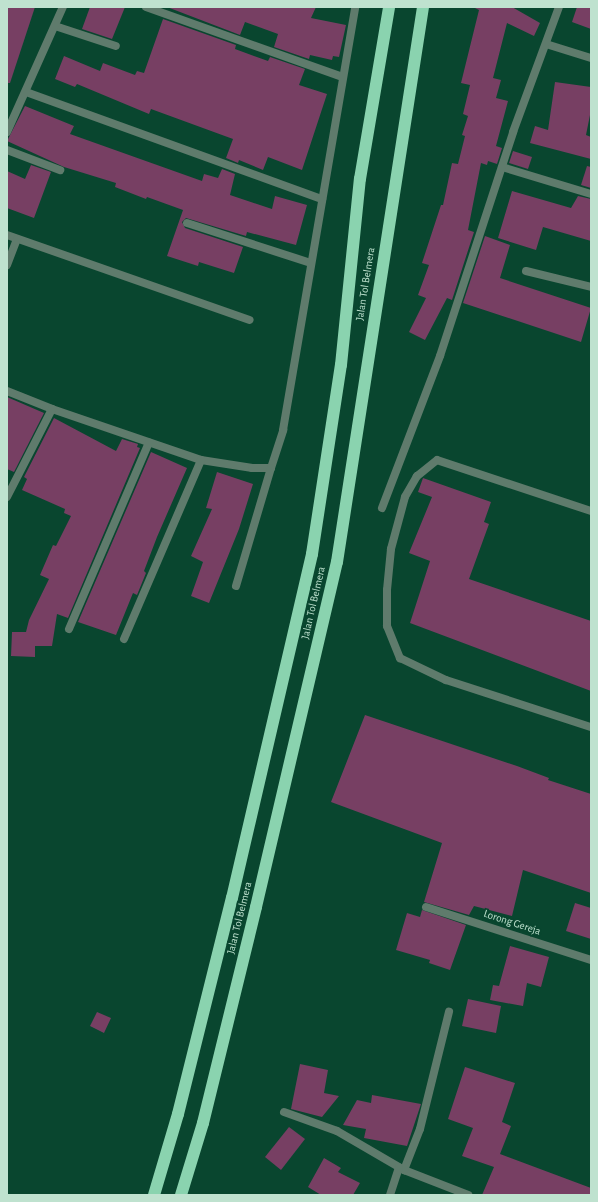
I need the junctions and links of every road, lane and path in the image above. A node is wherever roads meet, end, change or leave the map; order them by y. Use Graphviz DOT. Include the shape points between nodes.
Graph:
graph roads {
  1 [pos="63,7"];
  2 [pos="146,7"];
  3 [pos="355,7"];
  4 [pos="389,7"];
  5 [pos="423,7"];
  6 [pos="559,7"];
  7 [pos="55,26"];
  8 [pos="546,44"];
  9 [pos="116,46"];
  10 [pos="591,58"];
  11 [pos="343,77"];
  12 [pos="26,92"];
  13 [pos="7,132"];
  14 [pos="7,150"];
  15 [pos="502,167"];
  16 [pos="60,170"];
  17 [pos="591,194"];
  18 [pos="322,199"];
  19 [pos="187,223"];
  20 [pos="7,235"];
  21 [pos="17,239"];
  22 [pos="311,263"];
  23 [pos="7,265"];
  24 [pos="526,271"];
  25 [pos="591,287"];
  26 [pos="250,320"];
  27 [pos="7,390"];
  28 [pos="52,409"];
  29 [pos="149,442"];
  30 [pos="201,460"];
  31 [pos="271,468"];
  32 [pos="7,497"];
  33 [pos="382,508"];
  34 [pos="591,511"];
  35 [pos="236,586"];
  36 [pos="69,629"];
  37 [pos="124,639"];
  38 [pos="591,727"];
  39 [pos="426,907"];
  40 [pos="591,960"];
  41 [pos="449,1012"];
  42 [pos="284,1112"];
  43 [pos="402,1168"];
  44 [pos="451,1192"];
  45 [pos="154,1195"];
  46 [pos="181,1195"];
  47 [pos="390,1195"];
  48 [pos="468,1195"];
  1 -- 7 [label="street"];
  2 -- 11 [label="street"];
  3 -- 11 [label="street"];
  4 -- 45 [label="highway, Jalan Tol Belmera" via="360,179 341,365 312,554 234,891 178,1114"];
  5 -- 46 [label="highway, Jalan Tol Belmera" via="337,562 203,1123"];
  6 -- 8 [label="street"];
  7 -- 9 [label="street"];
  7 -- 12 [label="street"];
  8 -- 10 [label="street"];
  8 -- 15 [label="street"];
  11 -- 18 [label="street"];
  12 -- 13 [label="street"];
  12 -- 18 [label="street"];
  14 -- 16 [label="street"];
  15 -- 17 [label="street"];
  15 -- 33 [label="street" via="440,356"];
  18 -- 22 [label="street"];
  19 -- 22 [label="street"];
  20 -- 21 [label="street"];
  21 -- 23 [label="street"];
  21 -- 26 [label="street"];
  22 -- 31 [label="street" via="283,430"];
  24 -- 25 [label="street"];
  27 -- 28 [label="street"];
  28 -- 29 [label="street"];
  28 -- 32 [label="street"];
  29 -- 30 [label="street"];
  29 -- 36 [label="street"];
  30 -- 31 [label="street" via="252,468"];
  30 -- 37 [label="street"];
  31 -- 35 [label="street"];
  34 -- 38 [label="street" via="436,460 417,476 405,497 391,549 387,626 400,658 446,680 515,700"];
  39 -- 40 [label="street, Lorong Gereja"];
  41 -- 43 [label="street" via="420,1129"];
  42 -- 43 [label="street" via="337,1130"];
  43 -- 44 [label="street"];
  43 -- 47 [label="street"];
  44 -- 48 [label="street"];
}
